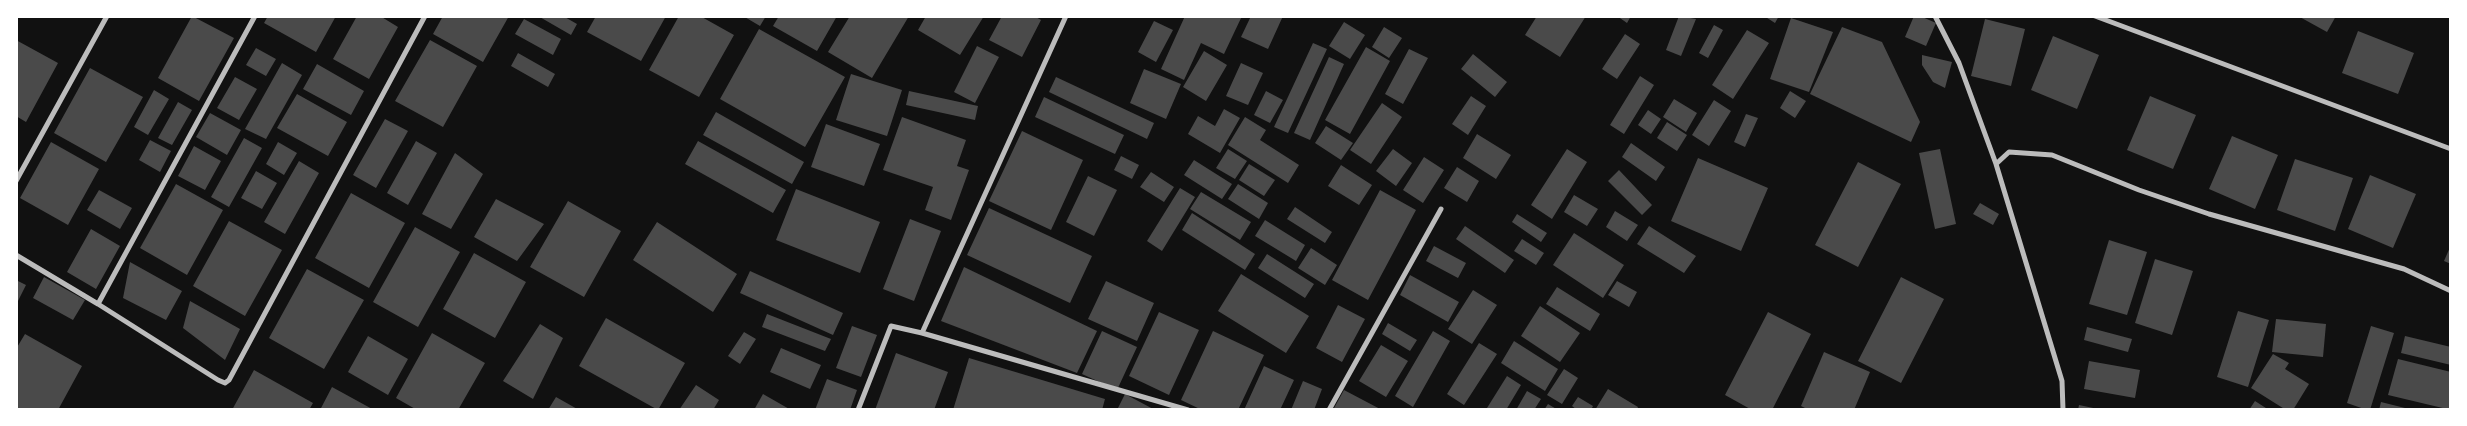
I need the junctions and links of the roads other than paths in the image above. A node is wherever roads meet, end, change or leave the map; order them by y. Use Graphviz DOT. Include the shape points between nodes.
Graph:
graph roads {
  1 [pos="108,16"];
  2 [pos="255,16"];
  3 [pos="425,16"];
  4 [pos="1066,16"];
  5 [pos="1935,16"];
  6 [pos="2095,16"];
  7 [pos="2451,149"];
  8 [pos="1996,164"];
  9 [pos="16,181"];
  10 [pos="1441,209"];
  11 [pos="16,256"];
  12 [pos="2451,291"];
  13 [pos="98,304"];
  14 [pos="922,333"];
  15 [pos="858,410"];
  16 [pos="1188,410"];
  17 [pos="1329,410"];
  18 [pos="2063,410"];
  1 -- 9 [label="street"];
  2 -- 13 [label="street"];
  3 -- 13 [label="street" via="229,380 225,383 218,380"];
  4 -- 14 [label="street"];
  5 -- 8 [label="street" via="1959,63"];
  6 -- 7 [label="street"];
  8 -- 12 [label="street" via="2009,152 2052,155 2210,214 2404,269"];
  8 -- 18 [label="street" via="2062,381"];
  10 -- 17 [label="street"];
  11 -- 13 [label="street"];
  14 -- 15 [label="street" via="891,326"];
  14 -- 16 [label="street"];
}
